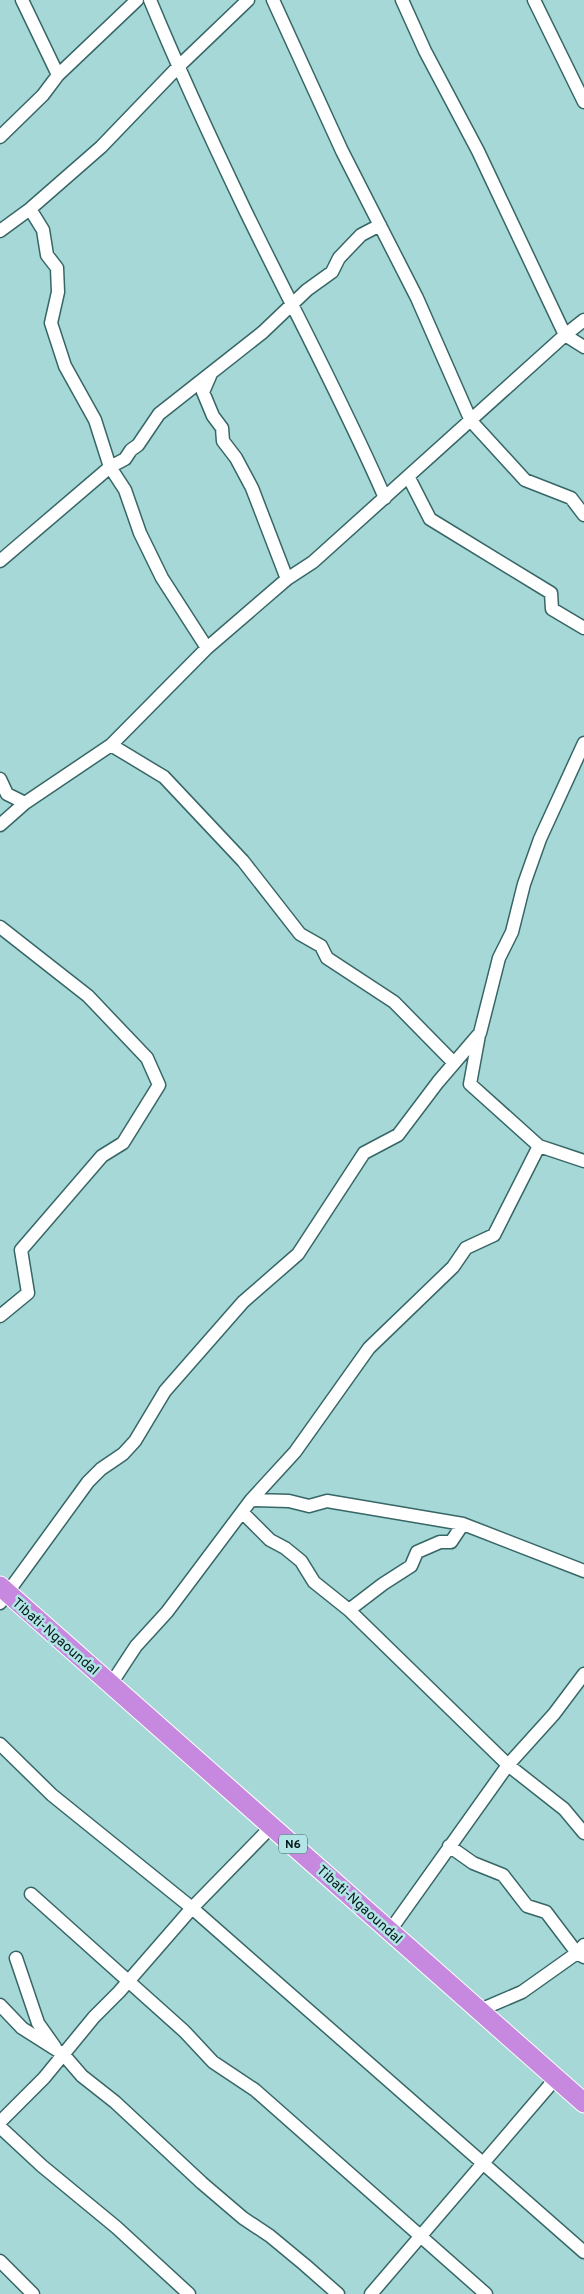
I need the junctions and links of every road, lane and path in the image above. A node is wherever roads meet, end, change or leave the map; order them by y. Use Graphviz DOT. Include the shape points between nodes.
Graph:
graph roads {
  1 [pos="22,0"];
  2 [pos="137,0"];
  3 [pos="150,0"];
  4 [pos="248,0"];
  5 [pos="273,0"];
  6 [pos="402,0"];
  7 [pos="534,0"];
  8 [pos="178,67"];
  9 [pos="58,74"];
  10 [pos="584,102"];
  11 [pos="0,137"];
  12 [pos="30,209"];
  13 [pos="380,225"];
  14 [pos="0,232"];
  15 [pos="292,304"];
  16 [pos="584,320"];
  17 [pos="565,335"];
  18 [pos="584,347"];
  19 [pos="211,374"];
  20 [pos="471,421"];
  21 [pos="110,467"];
  22 [pos="409,478"];
  23 [pos="386,498"];
  24 [pos="584,515"];
  25 [pos="0,561"];
  26 [pos="287,579"];
  27 [pos="584,628"];
  28 [pos="207,648"];
  29 [pos="584,743"];
  30 [pos="111,745"];
  31 [pos="0,779"];
  32 [pos="25,803"];
  33 [pos="0,825"];
  34 [pos="0,927"];
  35 [pos="480,1033"];
  36 [pos="454,1063"];
  37 [pos="539,1146"];
  38 [pos="584,1161"];
  39 [pos="0,1316"];
  40 [pos="252,1500"];
  41 [pos="242,1512"];
  42 [pos="463,1524"];
  43 [pos="584,1571"];
  44 [pos="3,1594"];
  45 [pos="349,1610"];
  46 [pos="584,1674"];
  47 [pos="111,1684"];
  48 [pos="0,1744"];
  49 [pos="508,1765"];
  50 [pos="272,1826"];
  51 [pos="584,1833"];
  52 [pos="449,1846"];
  53 [pos="31,1894"];
  54 [pos="192,1908"];
  55 [pos="389,1932"];
  56 [pos="582,1951"];
  57 [pos="16,1958"];
  58 [pos="127,1982"];
  59 [pos="0,2006"];
  60 [pos="480,2010"];
  61 [pos="59,2050"];
  62 [pos="556,2078"];
  63 [pos="584,2103"];
  64 [pos="0,2122"];
  65 [pos="0,2127"];
  66 [pos="483,2163"];
  67 [pos="421,2235"];
  68 [pos="584,2252"];
  69 [pos="0,2261"];
  70 [pos="33,2294"];
  71 [pos="189,2294"];
  72 [pos="338,2294"];
  73 [pos="370,2294"];
  74 [pos="486,2294"];
  1 -- 9 [label="street"];
  2 -- 9 [label="street"];
  3 -- 8 [label="street"];
  4 -- 8 [label="street"];
  5 -- 13 [label="street" via="342,151"];
  6 -- 17 [label="street"];
  7 -- 10 [label="street"];
  8 -- 12 [label="street" via="100,147"];
  8 -- 15 [label="street"];
  9 -- 11 [label="street" via="43,95"];
  12 -- 14 [label="street"];
  12 -- 21 [label="street" via="43,230 46,255 57,268 58,292 51,323 65,366 95,420"];
  13 -- 15 [label="street" via="361,235 339,258 332,272"];
  13 -- 20 [label="street" via="417,298"];
  15 -- 19 [label="street"];
  15 -- 23 [label="street" via="355,427"];
  16 -- 17 [label="street"];
  17 -- 18 [label="street"];
  17 -- 20 [label="street"];
  19 -- 21 [label="street" via="160,414 125,459"];
  19 -- 26 [label="street" via="203,392 222,428 223,441 252,488"];
  20 -- 22 [label="street"];
  20 -- 24 [label="street" via="525,480 571,498"];
  21 -- 25 [label="street"];
  21 -- 28 [label="street" via="125,490 140,533 162,578"];
  22 -- 23 [label="street"];
  22 -- 27 [label="street" via="430,519 551,593 552,609"];
  23 -- 26 [label="street" via="313,562"];
  26 -- 28 [label="street"];
  28 -- 30 [label="street"];
  29 -- 35 [label="street" via="540,839 512,932 500,958"];
  30 -- 32 [label="street"];
  30 -- 36 [label="street" via="164,777 252,871 300,934 321,946 327,958 394,1002"];
  31 -- 32 [label="street" via="7,794"];
  32 -- 33 [label="street"];
  34 -- 39 [label="street" via="88,996 147,1058 159,1085 123,1143 102,1156 21,1250 28,1293"];
  35 -- 36 [label="street"];
  35 -- 37 [label="street" via="470,1084"];
  36 -- 44 [label="street" via="398,1135 364,1153 298,1254 243,1302 165,1391 135,1441 88,1482"];
  37 -- 38 [label="street"];
  37 -- 40 [label="street" via="494,1236 466,1248 453,1266 369,1348 295,1452"];
  40 -- 41 [label="street"];
  40 -- 42 [label="street" via="289,1501 309,1506 327,1501"];
  41 -- 45 [label="street" via="270,1540 301,1561 314,1582"];
  41 -- 47 [label="street" via="167,1612 136,1646"];
  42 -- 43 [label="street"];
  42 -- 45 [label="street" via="450,1542 440,1542 417,1552 411,1566"];
  44 -- 47 [label="highway, Tibati-Ngaoundal / N6"];
  45 -- 49 [label="street"];
  46 -- 49 [label="street" via="554,1714"];
  47 -- 50 [label="highway, Tibati-Ngaoundal / N6"];
  48 -- 54 [label="street" via="77,1817"];
  49 -- 51 [label="street" via="564,1809"];
  49 -- 52 [label="street"];
  50 -- 54 [label="street"];
  50 -- 55 [label="highway, Tibati-Ngaoundal / N6"];
  52 -- 55 [label="street"];
  52 -- 56 [label="street" via="472,1863 503,1875 527,1906 546,1912"];
  53 -- 58 [label="street"];
  54 -- 58 [label="street"];
  54 -- 66 [label="street"];
  55 -- 60 [label="highway, Tibati-Ngaoundal / N6"];
  56 -- 60 [label="street" via="522,1992"];
  57 -- 61 [label="street" via="38,2023"];
  58 -- 61 [label="street"];
  58 -- 67 [label="street" via="184,2031 213,2062 255,2090"];
  59 -- 61 [label="street" via="22,2028"];
  60 -- 62 [label="highway, Tibati-Ngaoundal / N6"];
  61 -- 64 [label="street" via="27,2097"];
  61 -- 72 [label="street" via="82,2076 242,2218 270,2236"];
  62 -- 63 [label="highway, Tibati-Ngaoundal / N6"];
  62 -- 66 [label="street"];
  65 -- 71 [label="street"];
  66 -- 67 [label="street"];
  66 -- 68 [label="street"];
  67 -- 73 [label="street"];
  67 -- 74 [label="street"];
  69 -- 70 [label="street"];
}
